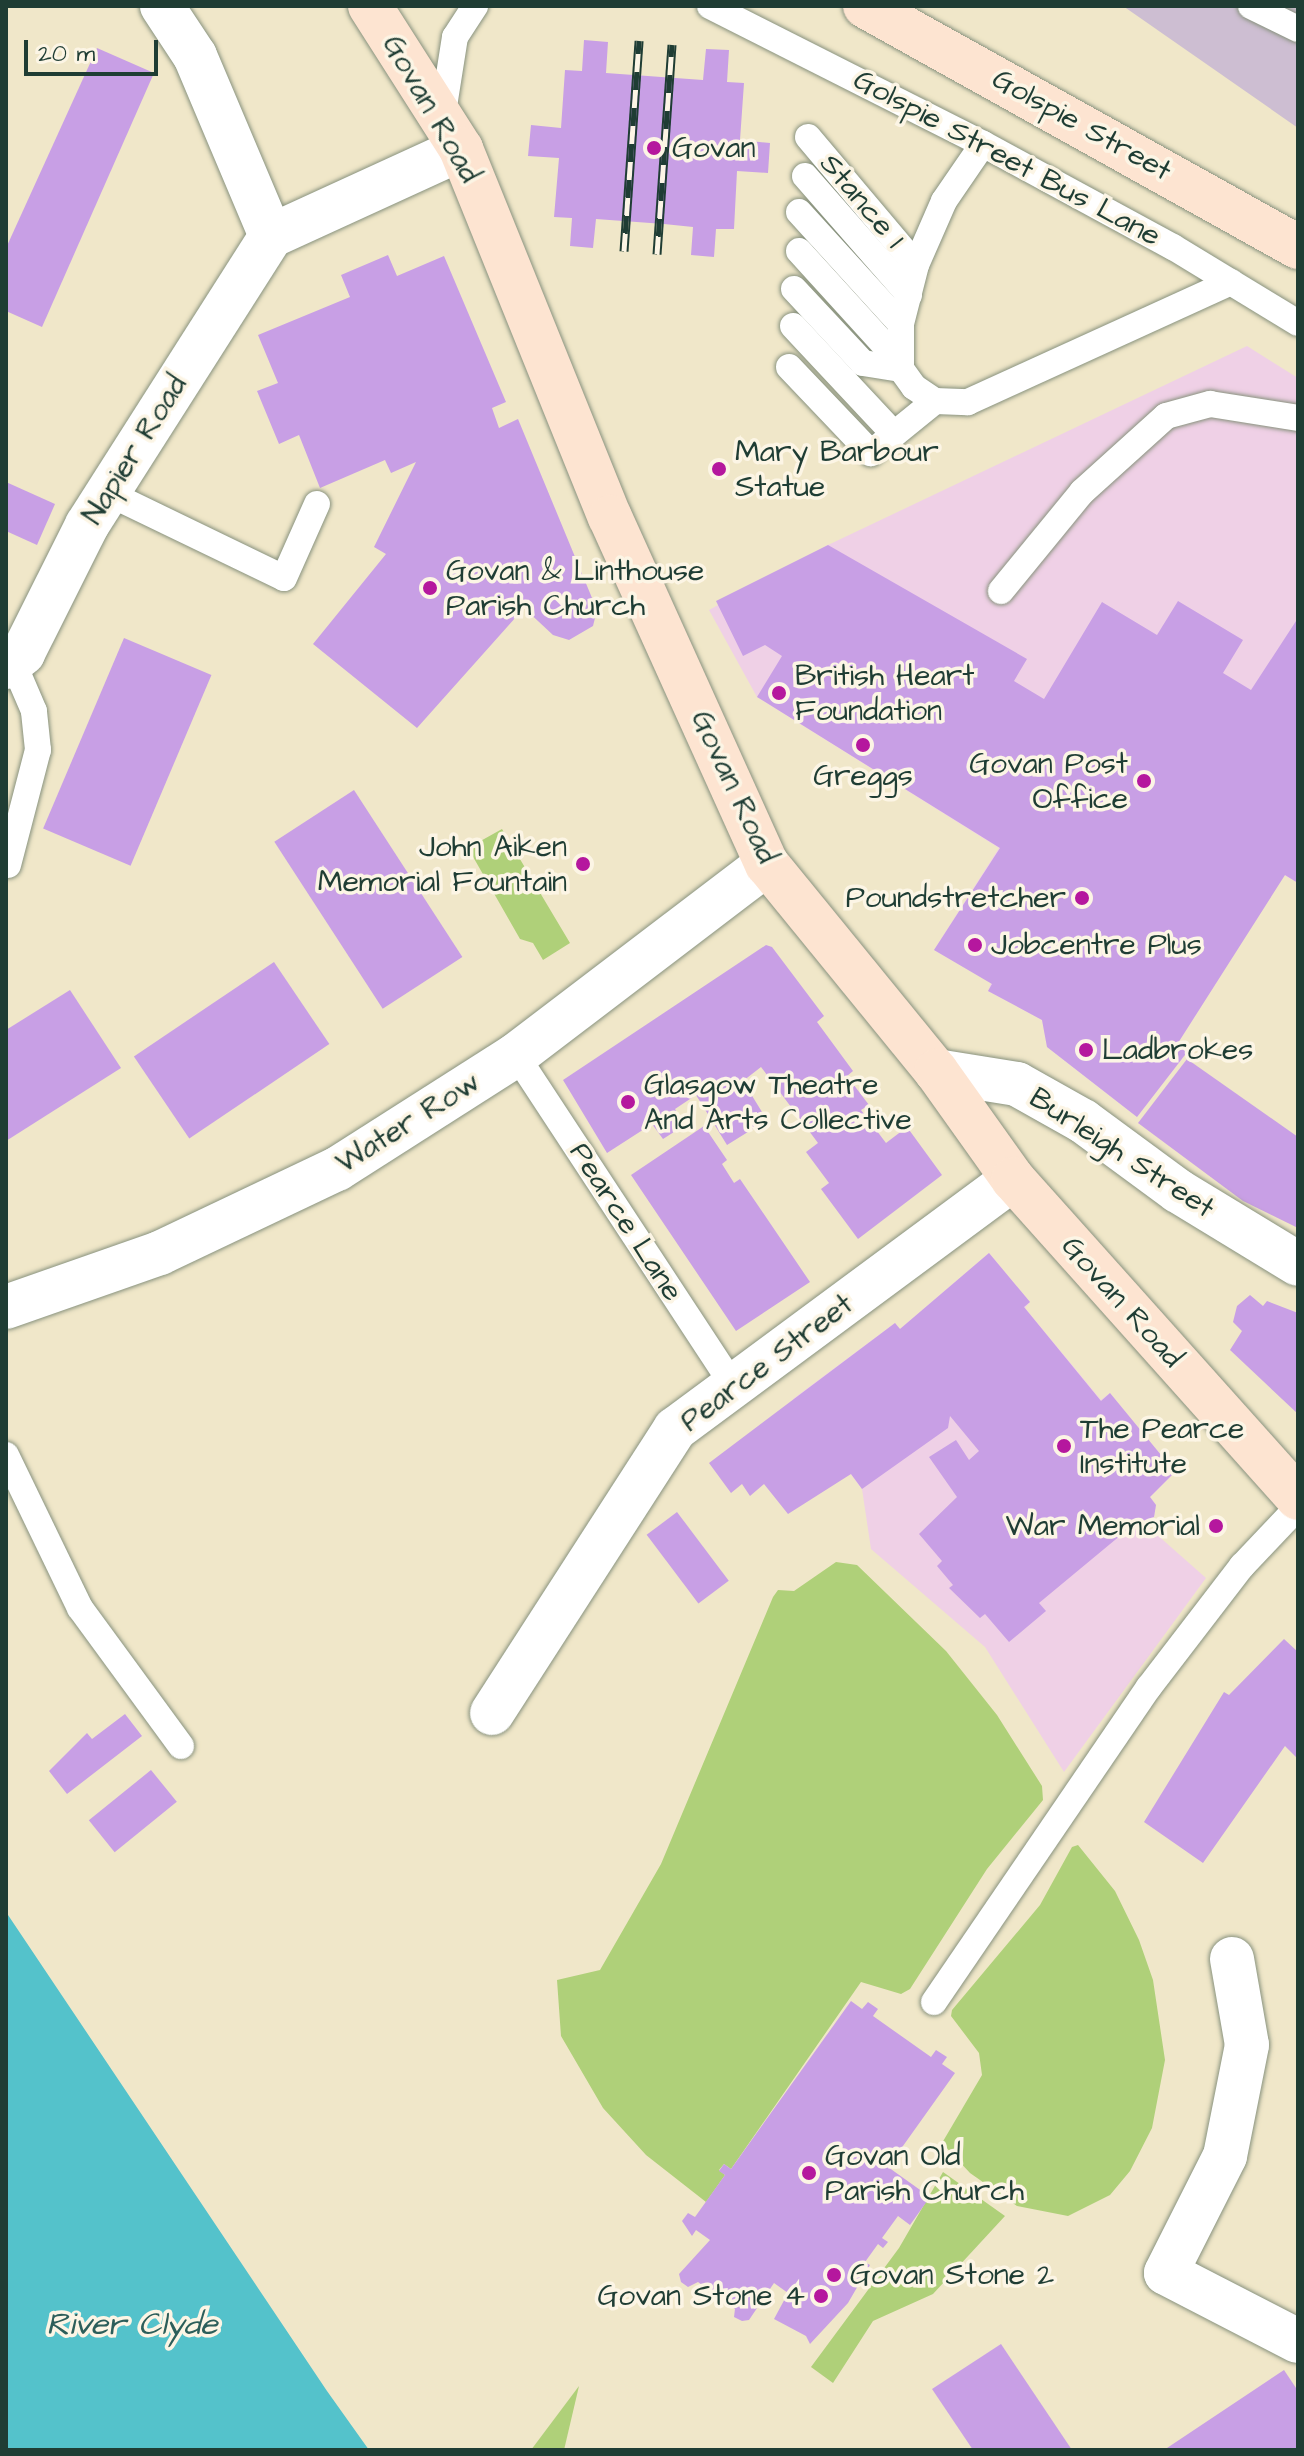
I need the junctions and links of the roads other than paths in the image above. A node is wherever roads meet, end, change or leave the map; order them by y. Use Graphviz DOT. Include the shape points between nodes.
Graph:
graph roads {
  1 [pos="162,6"];
  2 [pos="370,6"];
  3 [pos="475,6"];
  4 [pos="710,6"];
  5 [pos="865,6"];
  6 [pos="1251,6"];
  7 [pos="1298,29"];
  8 [pos="452,134"];
  9 [pos="808,137"];
  10 [pos="983,144"];
  11 [pos="805,176"];
  12 [pos="799,212"];
  13 [pos="271,236"];
  14 [pos="1298,247"];
  15 [pos="799,251"];
  16 [pos="916,265"];
  17 [pos="1231,282"];
  18 [pos="794,289"];
  19 [pos="909,295"];
  20 [pos="1298,323"];
  21 [pos="901,324"];
  22 [pos="793,326"];
  23 [pos="900,365"];
  24 [pos="789,367"];
  25 [pos="935,401"];
  26 [pos="1298,418"];
  27 [pos="894,434"];
  28 [pos="108,493"];
  29 [pos="317,504"];
  30 [pos="1001,591"];
  31 [pos="9,664"];
  32 [pos="767,864"];
  33 [pos="8,865"];
  34 [pos="516,1055"];
  35 [pos="936,1071"];
  36 [pos="1013,1179"];
  37 [pos="1298,1264"];
  38 [pos="6,1307"];
  39 [pos="735,1388"];
  40 [pos="6,1455"];
  41 [pos="1298,1498"];
  42 [pos="1298,1507"];
  43 [pos="492,1713"];
  44 [pos="181,1746"];
  45 [pos="1232,1959"];
  46 [pos="934,2002"];
  47 [pos="1298,2341"];
  1 -- 13 [label="street" via="195,56"];
  2 -- 8 [label="street, Govan Road"];
  3 -- 8 [label="lane" via="455,37"];
  4 -- 10 [label="lane, Golspie Street Bus Lane"];
  5 -- 14 [label="street, Golspie Street"];
  6 -- 7 [label="lane"];
  8 -- 13 [label="street"];
  8 -- 32 [label="street, Govan Road" via="610,517"];
  9 -- 16 [label="lane, Stance 1"];
  10 -- 16 [label="lane" via="944,201"];
  10 -- 17 [label="lane, Golspie Street Bus Lane"];
  11 -- 19 [label="lane"];
  12 -- 21 [label="lane"];
  13 -- 28 [label="street, Napier Road"];
  15 -- 23 [label="lane"];
  16 -- 19 [label="lane"];
  17 -- 20 [label="lane, Golspie Street Bus Lane"];
  17 -- 25 [label="lane" via="968,402"];
  18 -- 23 [label="lane" via="863,363"];
  19 -- 21 [label="lane"];
  21 -- 23 [label="lane"];
  22 -- 27 [label="lane"];
  23 -- 25 [label="lane" via="914,387"];
  24 -- 27 [label="lane" via="871,453"];
  25 -- 27 [label="lane"];
  26 -- 30 [label="lane" via="1210,404 1166,416 1082,492"];
  28 -- 29 [label="lane" via="284,578"];
  28 -- 31 [label="street, Napier Road" via="23,653"];
  31 -- 33 [label="lane" via="34,711 38,750"];
  32 -- 34 [label="street, Water Row"];
  32 -- 35 [label="street, Govan Road"];
  34 -- 38 [label="street, Water Row" via="337,1169 160,1253"];
  34 -- 39 [label="lane, Pearce Lane"];
  35 -- 36 [label="street, Govan Road"];
  35 -- 37 [label="street, Burleigh Street" via="1017,1084 1083,1121 1178,1191"];
  36 -- 39 [label="street, Pearce Street"];
  36 -- 41 [label="street, Govan Road"];
  39 -- 43 [label="street, Pearce Street" via="675,1429"];
  40 -- 44 [label="lane" via="80,1608"];
  42 -- 46 [label="lane" via="1242,1566 1149,1687"];
  45 -- 47 [label="street" via="1247,2045 1225,2156 1166,2273"];
}
